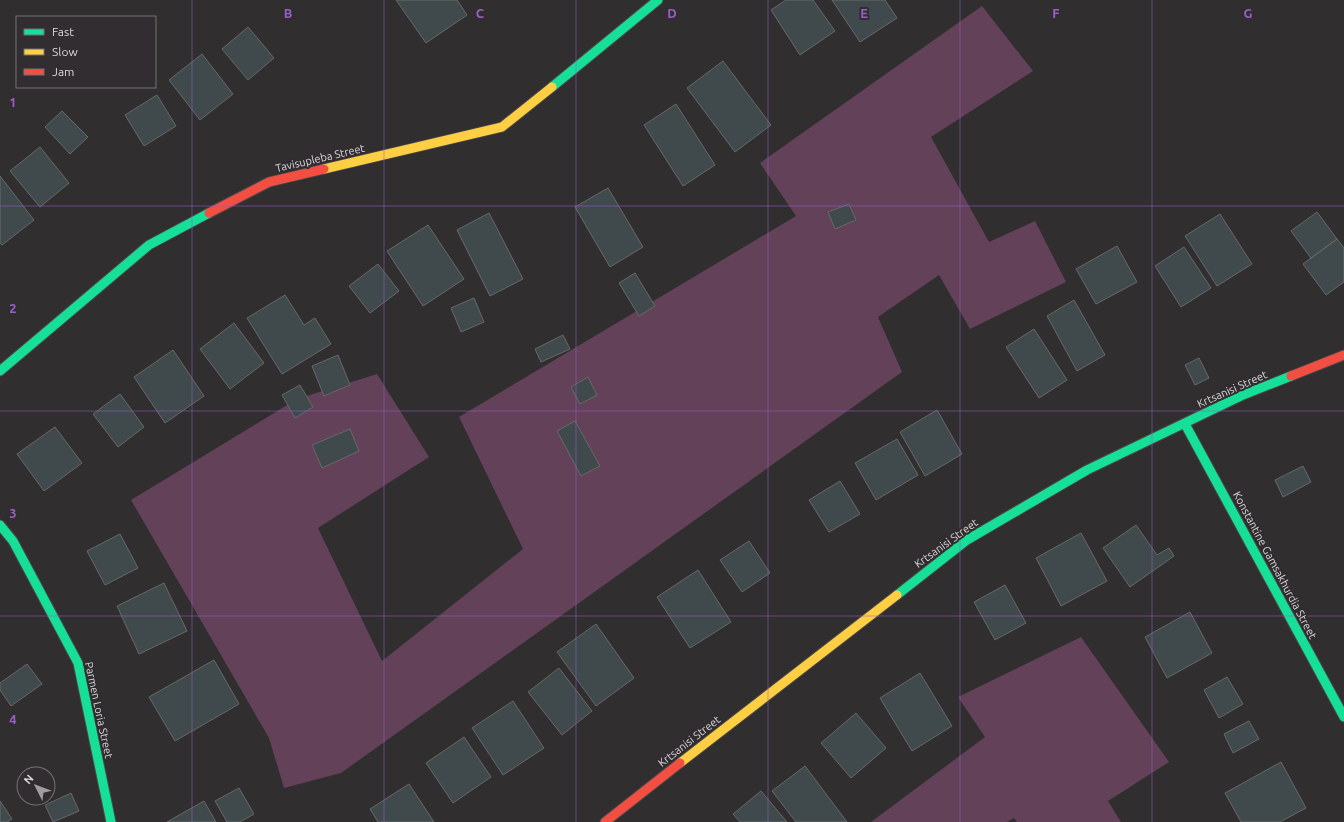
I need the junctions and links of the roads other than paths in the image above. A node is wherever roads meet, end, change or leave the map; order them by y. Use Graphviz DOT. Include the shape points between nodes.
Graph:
graph roads {
  1 [pos="658,0"];
  2 [pos="1344,355"];
  3 [pos="0,371"];
  4 [pos="1186,424"];
  5 [pos="0,525"];
  6 [pos="1344,718"];
  7 [pos="111,822"];
  8 [pos="605,822"];
  1 -- 3 [label="street, Tavisupleba Street" via="502,127 269,182 148,245"];
  2 -- 4 [label="street, Krtsanisi Street" via="1244,395"];
  4 -- 6 [label="street, Konstantine Gamsakhurdia Street"];
  4 -- 8 [label="street, Krtsanisi Street" via="1087,470 967,540"];
  5 -- 7 [label="street, Parmen Loria Street" via="13,541 78,663"];
}
